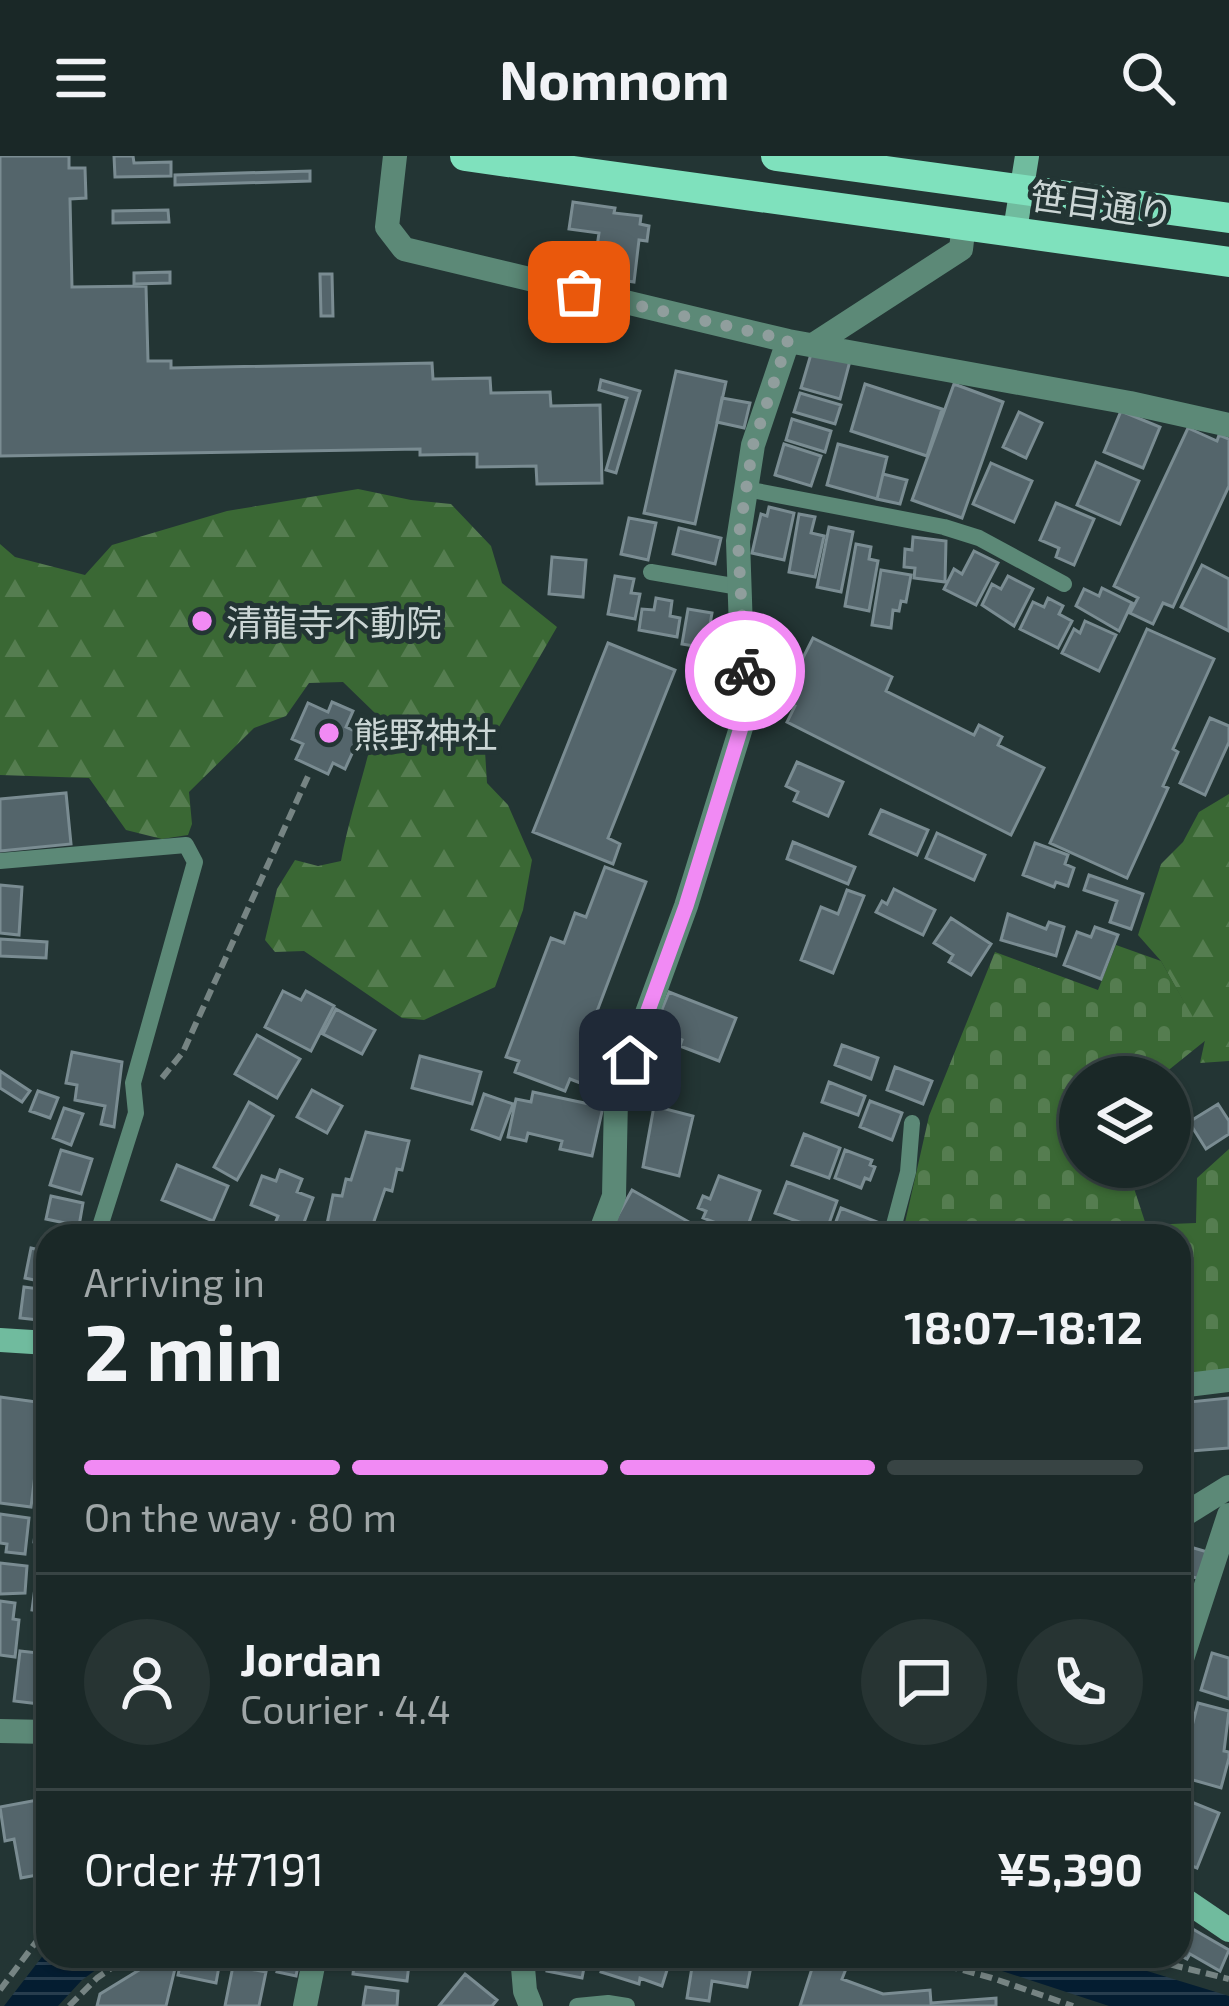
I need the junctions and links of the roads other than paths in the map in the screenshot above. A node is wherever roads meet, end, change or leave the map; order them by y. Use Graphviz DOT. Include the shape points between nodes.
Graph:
graph roads {
  1 [pos="394,156"];
  2 [pos="465,156"];
  3 [pos="776,156"];
  4 [pos="1027,156"];
  5 [pos="1021,191"];
  6 [pos="1229,218"];
  7 [pos="964,223"];
  8 [pos="1015,230"];
  9 [pos="1229,262"];
  10 [pos="800,343"];
  11 [pos="1229,425"];
  12 [pos="746,489"];
  13 [pos="651,572"];
  14 [pos="1064,584"];
  15 [pos="739,587"];
  16 [pos="0,861"];
  17 [pos="912,1123"];
  18 [pos="101,1224"];
  19 [pos="603,1224"];
  20 [pos="895,1224"];
  21 [pos="0,1340"];
  22 [pos="36,1342"];
  23 [pos="1229,1380"];
  24 [pos="1191,1385"];
  25 [pos="1229,1487"];
  26 [pos="1191,1511"];
  27 [pos="1229,1515"];
  28 [pos="1191,1631"];
  29 [pos="0,1731"];
  30 [pos="36,1732"];
  31 [pos="1191,1904"];
  32 [pos="1229,1930"];
  33 [pos="313,1968"];
  34 [pos="523,1968"];
  35 [pos="524,2001"];
  36 [pos="305,2006"];
  37 [pos="577,2006"];
  38 [pos="627,2006"];
  1 -- 10 [label="street" via="387,227 404,249"];
  2 -- 7 [label="main road, 笹目通り"];
  3 -- 5 [label="main road, 笹目通り"];
  4 -- 5 [label="street"];
  5 -- 6 [label="main road, 笹目通り"];
  5 -- 8 [label="street"];
  7 -- 8 [label="main road, 笹目通り"];
  7 -- 10 [label="street" via="961,249"];
  8 -- 9 [label="main road, 笹目通り"];
  10 -- 11 [label="street"];
  10 -- 12 [label="street" via="753,445"];
  12 -- 14 [label="lane" via="944,527"];
  12 -- 15 [label="street"];
  13 -- 15 [label="lane"];
  15 -- 19 [label="street" via="744,718 616,1098 614,1196"];
  16 -- 18 [label="lane" via="186,845 194,852 133,1083 136,1113"];
  17 -- 20 [label="lane"];
  21 -- 22 [label="street"];
  23 -- 24 [label="street"];
  25 -- 26 [label="street"];
  27 -- 28 [label="street"];
  29 -- 30 [label="street"];
  31 -- 32 [label="street"];
  33 -- 36 [label="street"];
  34 -- 35 [label="street"];
  37 -- 38 [label="lane"];
}
